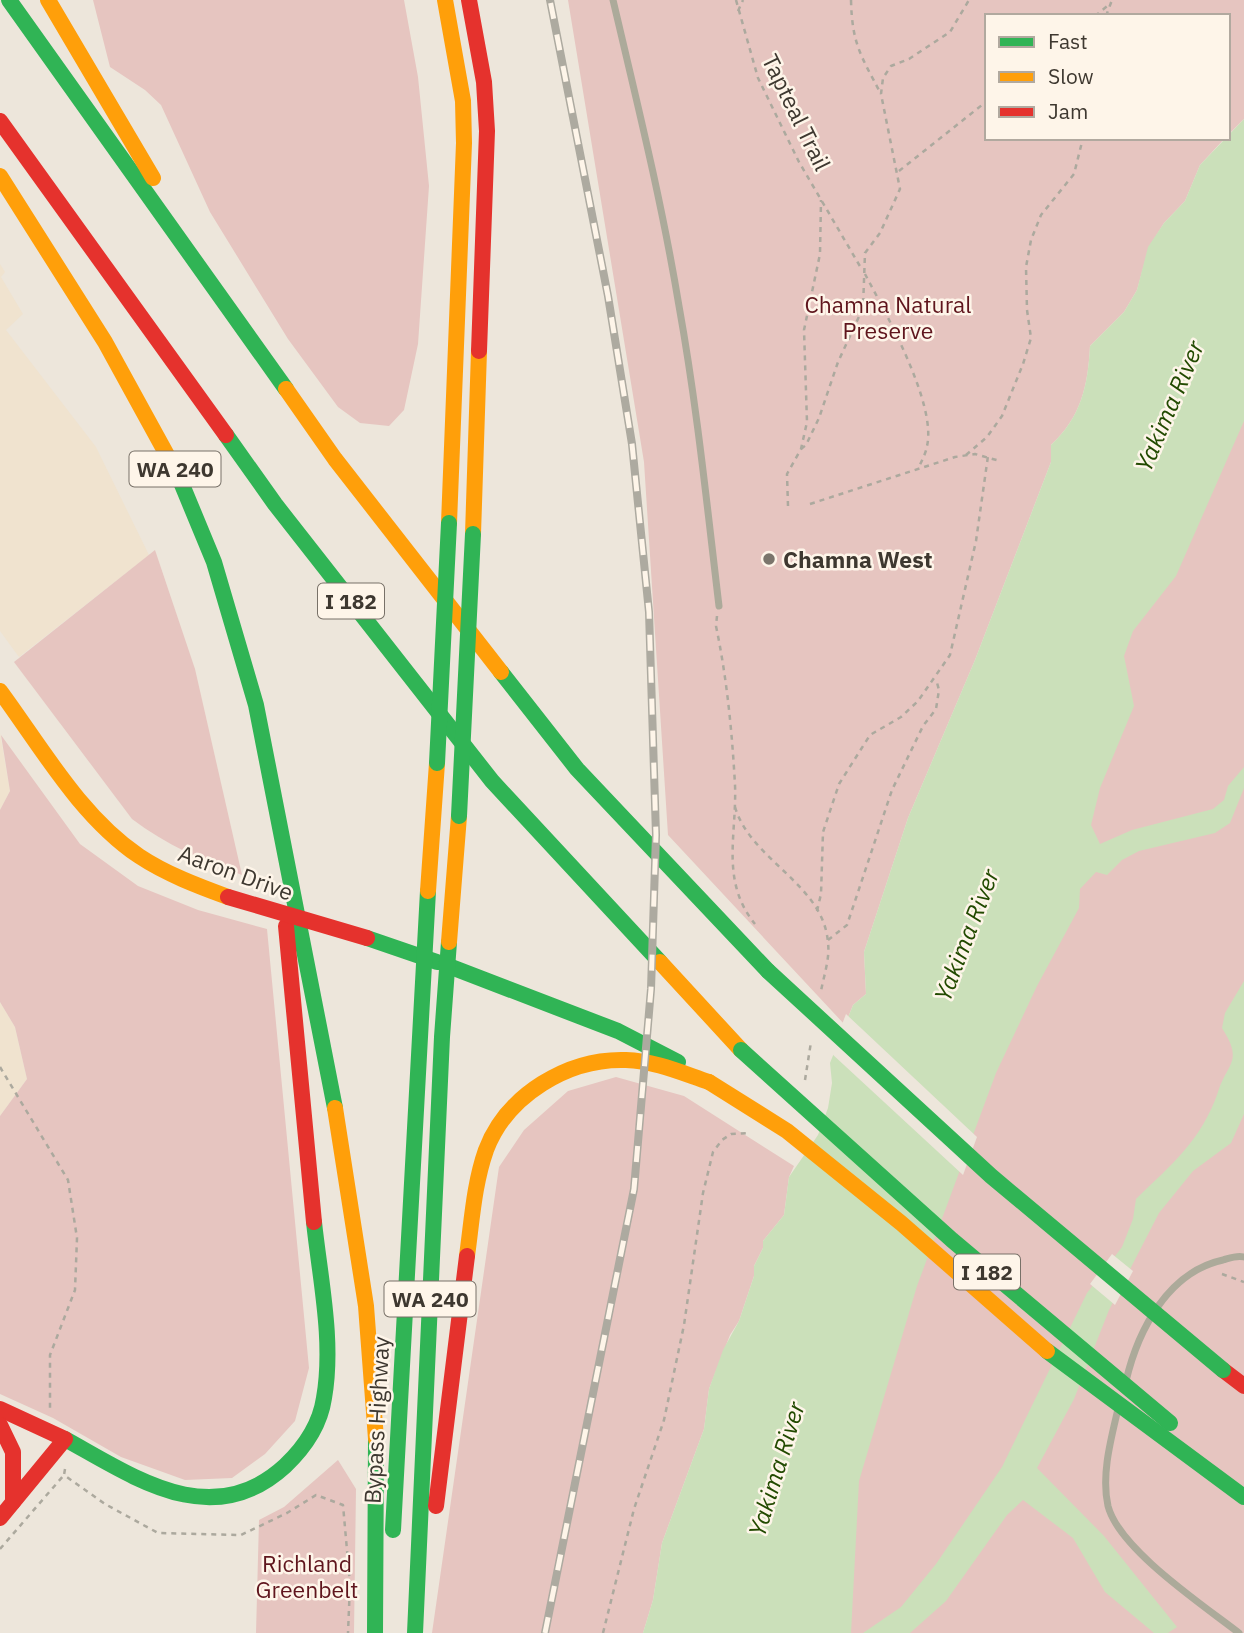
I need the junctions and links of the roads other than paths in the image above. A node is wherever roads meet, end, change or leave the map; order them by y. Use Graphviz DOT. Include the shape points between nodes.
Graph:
graph roads {
  1 [pos="9,0"];
  2 [pos="48,0"];
  3 [pos="444,0"];
  4 [pos="469,0"];
  5 [pos="613,0"];
  6 [pos="0,121"];
  7 [pos="0,176"];
  8 [pos="214,286"];
  9 [pos="719,606"];
  10 [pos="0,691"];
  11 [pos="275,795"];
  12 [pos="424,957"];
  13 [pos="446,965"];
  14 [pos="709,1082"];
  15 [pos="1244,1257"];
  16 [pos="1244,1386"];
  17 [pos="0,1409"];
  18 [pos="0,1425"];
  19 [pos="65,1439"];
  20 [pos="1244,1480"];
  21 [pos="1244,1497"];
  22 [pos="13,1502"];
  23 [pos="0,1518"];
  24 [pos="375,1633"];
  25 [pos="387,1633"];
  26 [pos="415,1633"];
  27 [pos="420,1633"];
  28 [pos="1239,1633"];
  1 -- 8 [label="main road"];
  2 -- 8 [label="main road"];
  3 -- 12 [label="main road, Bypass Highway, bridge" via="463,101 464,143 435,815"];
  4 -- 13 [label="main road, WA 240, bridge" via="484,82 487,131 473,534 459,816"];
  5 -- 9 [label="lane" via="679,305"];
  6 -- 20 [label="main road, I 182, bridge" via="275,504 492,781 741,1050 841,1145 998,1281"];
  7 -- 11 [label="main road, WA 240" via="102,335 154,426 197,517 242,648"];
  8 -- 16 [label="main road, bridge" via="335,459 577,769 768,971 955,1145 1131,1298"];
  10 -- 12 [label="main road, Aaron Drive, bridge" via="88,806 138,855 170,874 228,897"];
  11 -- 19 [label="main road" via="326,1344 326,1391 319,1419 306,1444 276,1475 213,1497 176,1494 153,1486"];
  11 -- 24 [label="main road, WA 240" via="357,1230 375,1423"];
  12 -- 13 [label="main road, Aaron Drive"];
  12 -- 25 [label="main road, Bypass Highway"];
  13 -- 14 [label="main road, Aaron Drive" via="628,1035"];
  13 -- 26 [label="main road, Bypass Highway / WA 240"];
  14 -- 21 [label="main road, bridge" via="787,1131 901,1223 1039,1345"];
  14 -- 27 [label="main road" via="659,1065 625,1060 579,1067 542,1083 493,1135 475,1194"];
  15 -- 28 [label="lane" via="1203,1264 1178,1282 1157,1308 1132,1353 1108,1452 1108,1505 1121,1533"];
  17 -- 19 [label="main road"];
  18 -- 22 [label="main road" via="15,1450"];
  19 -- 22 [label="main road"];
  22 -- 23 [label="main road"];
}
